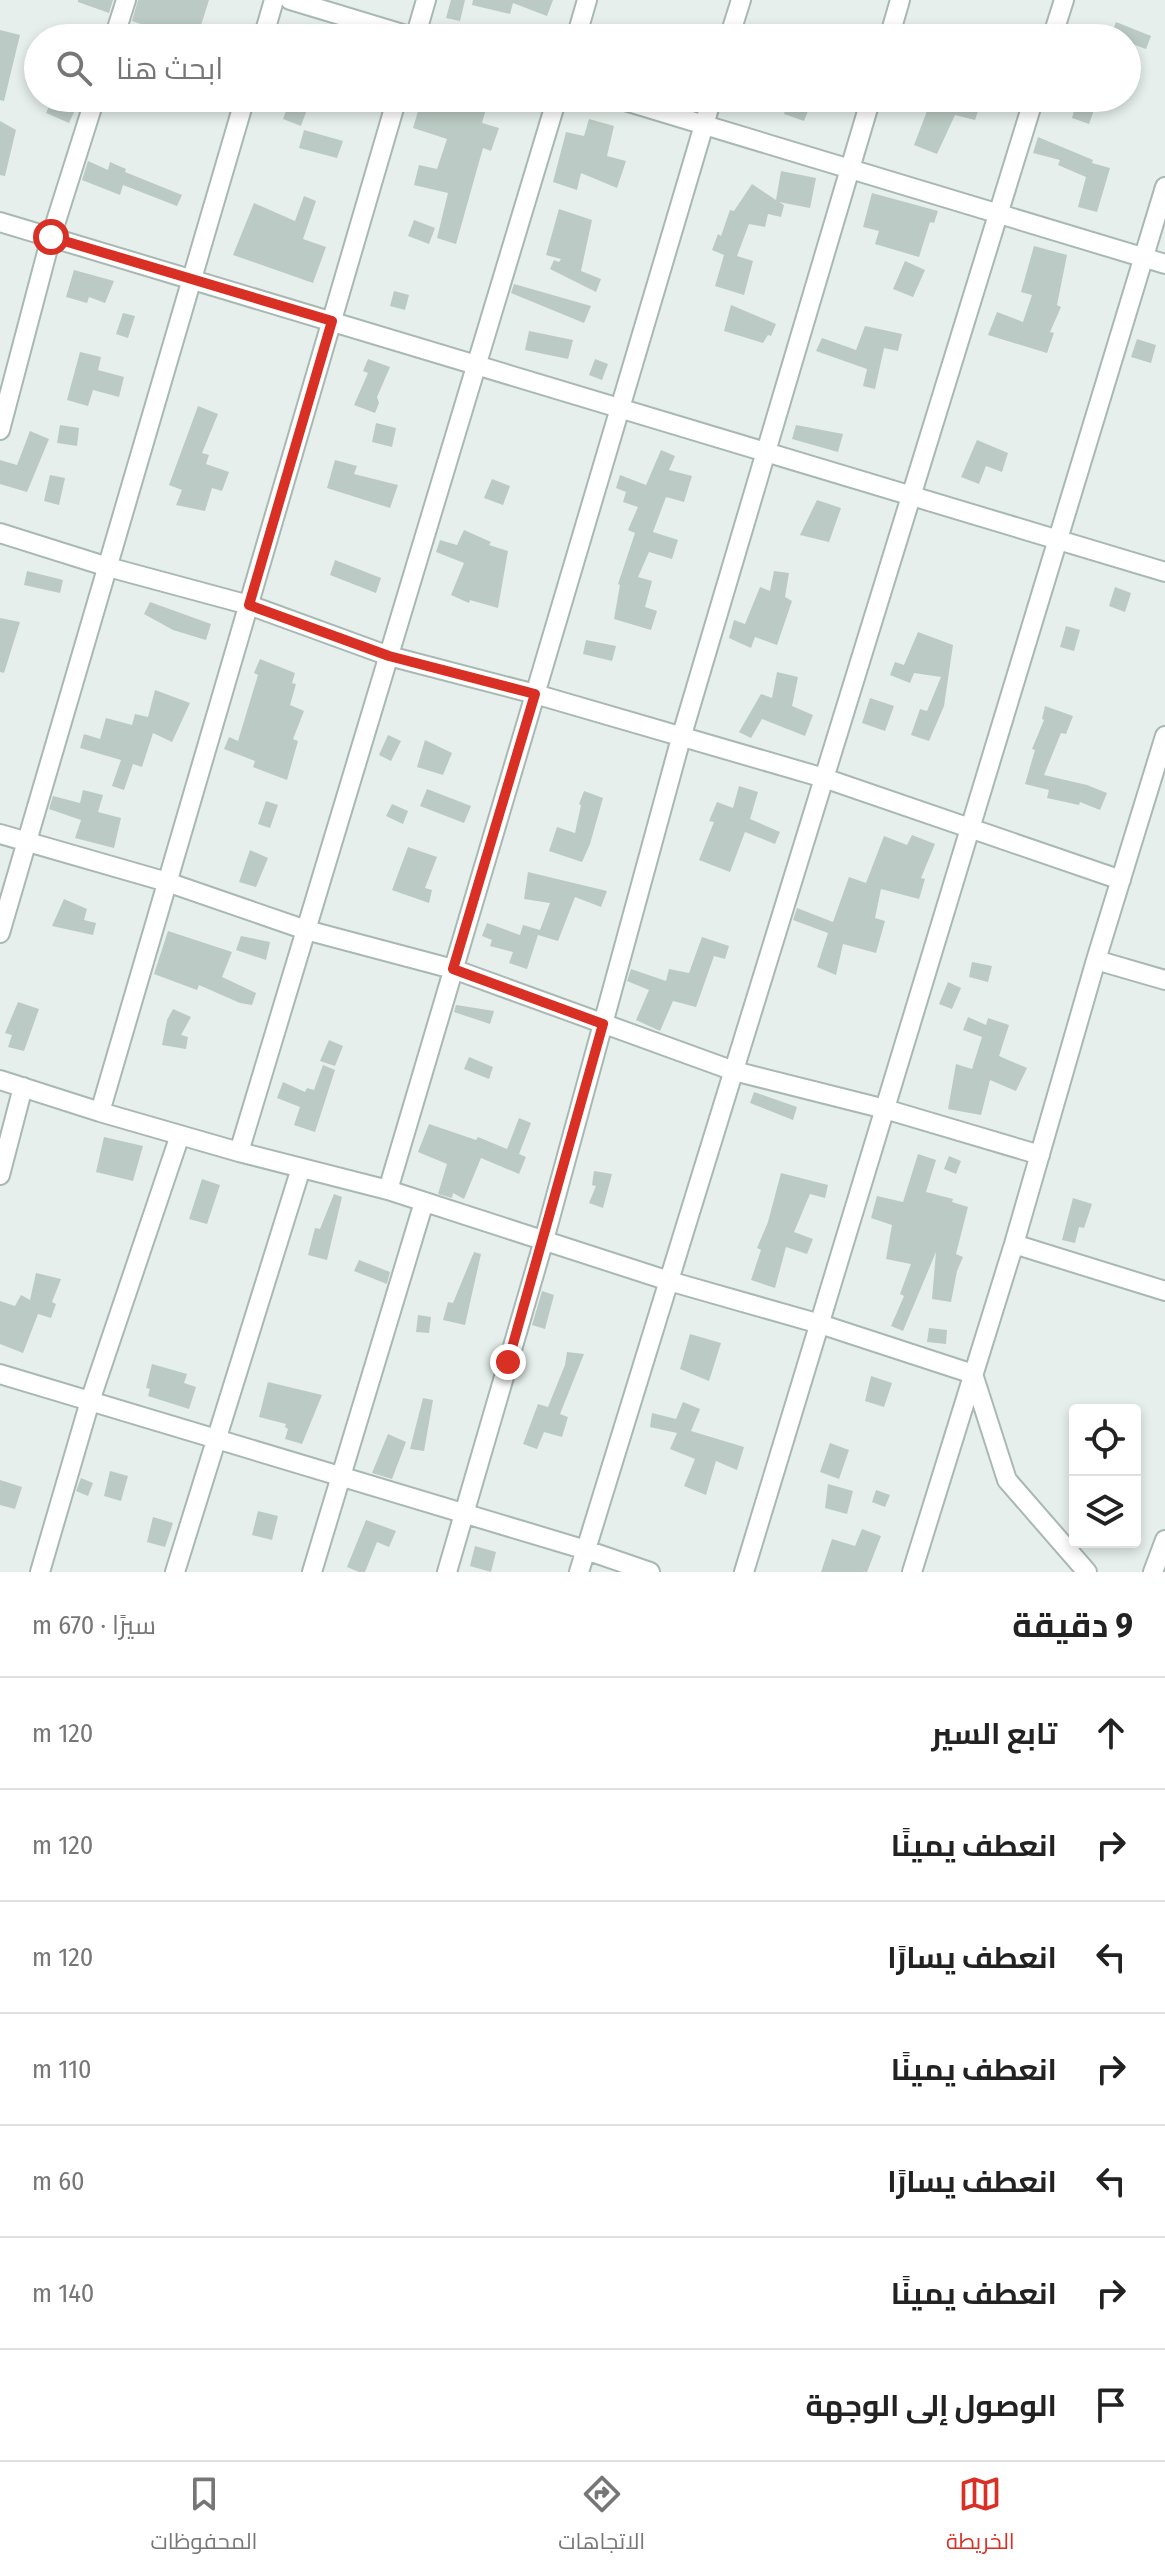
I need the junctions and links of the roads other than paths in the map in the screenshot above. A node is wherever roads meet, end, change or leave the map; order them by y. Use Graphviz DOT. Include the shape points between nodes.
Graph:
graph roads {
  1 [pos="126,0"];
  2 [pos="274,0"];
  3 [pos="290,0"];
  4 [pos="426,0"];
  5 [pos="587,0"];
  6 [pos="741,0"];
  7 [pos="900,0"];
  8 [pos="1064,0"];
  9 [pos="118,24"];
  10 [pos="267,24"];
  11 [pos="369,24"];
  12 [pos="419,24"];
  13 [pos="580,24"];
  14 [pos="733,24"];
  15 [pos="893,24"];
  16 [pos="1056,24"];
  17 [pos="91,112"];
  18 [pos="241,112"];
  19 [pos="393,112"];
  20 [pos="553,112"];
  21 [pos="661,112"];
  22 [pos="708,112"];
  23 [pos="867,112"];
  24 [pos="1030,112"];
  25 [pos="704,125"];
  26 [pos="850,169"];
  27 [pos="1165,187"];
  28 [pos="998,213"];
  29 [pos="0,222"];
  30 [pos="51,237"];
  31 [pos="1144,257"];
  32 [pos="1165,264"];
  33 [pos="192,280"];
  34 [pos="332,321"];
  35 [pos="477,365"];
  36 [pos="620,408"];
  37 [pos="0,430"];
  38 [pos="766,452"];
  39 [pos="911,496"];
  40 [pos="0,533"];
  41 [pos="1058,540"];
  42 [pos="108,567"];
  43 [pos="1165,572"];
  44 [pos="249,605"];
  45 [pos="389,656"];
  46 [pos="535,694"];
  47 [pos="1165,736"];
  48 [pos="681,738"];
  49 [pos="824,778"];
  50 [pos="971,827"];
  51 [pos="0,834"];
  52 [pos="27,842"];
  53 [pos="1121,880"];
  54 [pos="167,882"];
  55 [pos="306,930"];
  56 [pos="0,933"];
  57 [pos="1096,960"];
  58 [pos="453,969"];
  59 [pos="1165,980"];
  60 [pos="603,1024"];
  61 [pos="734,1071"];
  62 [pos="0,1080"];
  63 [pos="23,1087"];
  64 [pos="885,1109"];
  65 [pos="100,1112"];
  66 [pos="180,1135"];
  67 [pos="239,1152"];
  68 [pos="1040,1155"];
  69 [pos="301,1168"];
  70 [pos="0,1175"];
  71 [pos="388,1190"];
  72 [pos="424,1202"];
  73 [pos="544,1240"];
  74 [pos="1014,1244"];
  75 [pos="669,1281"];
  76 [pos="1165,1291"];
  77 [pos="820,1324"];
  78 [pos="0,1374"];
  79 [pos="973,1374"];
  80 [pos="90,1401"];
  81 [pos="217,1439"];
  82 [pos="340,1476"];
  83 [pos="464,1513"];
  84 [pos="1165,1540"];
  85 [pos="586,1550"];
  86 [pos="40,1572"];
  87 [pos="175,1572"];
  88 [pos="312,1572"];
  89 [pos="447,1572"];
  90 [pos="579,1572"];
  91 [pos="650,1572"];
  92 [pos="744,1572"];
  93 [pos="912,1572"];
  94 [pos="1087,1572"];
  95 [pos="1153,1572"];
  1 -- 9 [label="street"];
  2 -- 10 [label="street"];
  3 -- 11 [label="street"];
  4 -- 12 [label="street"];
  5 -- 13 [label="street"];
  6 -- 14 [label="street"];
  7 -- 15 [label="street"];
  8 -- 16 [label="street"];
  17 -- 30 [label="street"];
  18 -- 33 [label="street"];
  19 -- 34 [label="street"];
  20 -- 35 [label="street"];
  21 -- 25 [label="street"];
  22 -- 25 [label="street"];
  23 -- 26 [label="street"];
  24 -- 28 [label="street"];
  25 -- 26 [label="street"];
  25 -- 36 [label="street"];
  26 -- 28 [label="street"];
  26 -- 38 [label="street"];
  27 -- 31 [label="street"];
  28 -- 31 [label="street"];
  28 -- 39 [label="street"];
  29 -- 30 [label="street"];
  30 -- 33 [label="street"];
  30 -- 37 [label="street"];
  31 -- 32 [label="street"];
  31 -- 41 [label="street"];
  33 -- 34 [label="street"];
  33 -- 42 [label="street"];
  34 -- 35 [label="street"];
  34 -- 44 [label="street"];
  35 -- 36 [label="street"];
  35 -- 45 [label="street"];
  36 -- 38 [label="street"];
  36 -- 46 [label="street"];
  38 -- 39 [label="street"];
  38 -- 48 [label="street"];
  39 -- 41 [label="street"];
  39 -- 49 [label="street"];
  40 -- 42 [label="street"];
  41 -- 43 [label="street"];
  41 -- 50 [label="street"];
  42 -- 44 [label="street"];
  42 -- 52 [label="street"];
  44 -- 45 [label="street"];
  44 -- 54 [label="street"];
  45 -- 46 [label="street"];
  45 -- 55 [label="street"];
  46 -- 48 [label="street"];
  46 -- 58 [label="street"];
  47 -- 53 [label="street"];
  48 -- 49 [label="street"];
  48 -- 60 [label="street"];
  49 -- 50 [label="street"];
  49 -- 61 [label="street"];
  50 -- 53 [label="street"];
  50 -- 64 [label="street"];
  51 -- 52 [label="street"];
  52 -- 54 [label="street"];
  52 -- 56 [label="street"];
  53 -- 57 [label="street"];
  54 -- 55 [label="street"];
  54 -- 65 [label="street"];
  55 -- 58 [label="street"];
  55 -- 67 [label="street"];
  57 -- 59 [label="street"];
  57 -- 68 [label="street"];
  58 -- 60 [label="street"];
  58 -- 71 [label="street"];
  60 -- 61 [label="street"];
  60 -- 73 [label="street"];
  61 -- 64 [label="street"];
  61 -- 75 [label="street"];
  62 -- 63 [label="street"];
  63 -- 65 [label="street"];
  63 -- 70 [label="street"];
  64 -- 68 [label="street"];
  64 -- 77 [label="street"];
  65 -- 66 [label="street"];
  66 -- 67 [label="street"];
  66 -- 80 [label="street"];
  67 -- 69 [label="street"];
  68 -- 74 [label="street"];
  69 -- 71 [label="street"];
  69 -- 81 [label="street"];
  71 -- 72 [label="street"];
  72 -- 73 [label="street"];
  72 -- 82 [label="street"];
  73 -- 75 [label="street"];
  73 -- 83 [label="street"];
  74 -- 76 [label="street"];
  74 -- 79 [label="street"];
  75 -- 77 [label="street"];
  75 -- 85 [label="street"];
  77 -- 79 [label="street"];
  77 -- 92 [label="street"];
  78 -- 80 [label="street"];
  79 -- 93 [label="street"];
  79 -- 94 [label="street" via="1007,1480"];
  80 -- 81 [label="street"];
  80 -- 86 [label="street"];
  81 -- 82 [label="street"];
  81 -- 87 [label="street"];
  82 -- 83 [label="street"];
  82 -- 88 [label="street"];
  83 -- 85 [label="street"];
  83 -- 89 [label="street"];
  84 -- 95 [label="street"];
  85 -- 90 [label="street"];
  85 -- 91 [label="street"];
}
